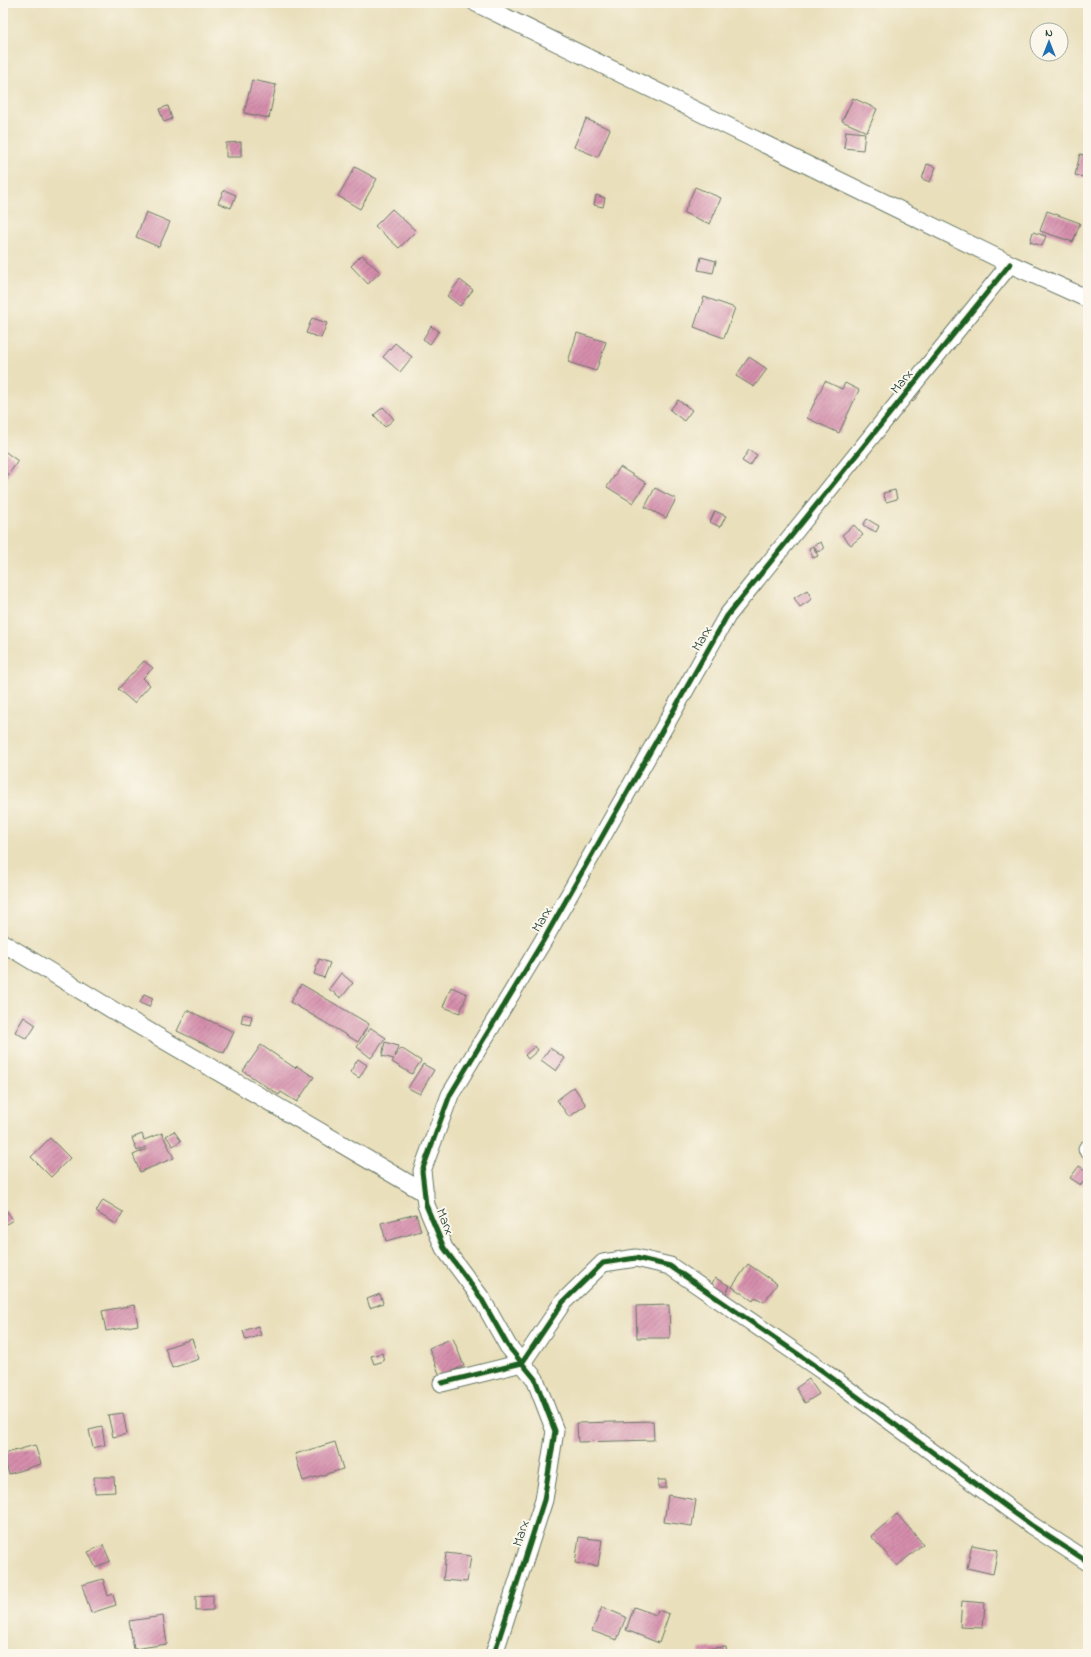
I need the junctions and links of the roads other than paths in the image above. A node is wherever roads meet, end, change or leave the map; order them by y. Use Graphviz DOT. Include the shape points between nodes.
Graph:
graph roads {
  1 [pos="476,3"];
  2 [pos="1010,264"];
  3 [pos="1088,299"];
  4 [pos="3,943"];
  5 [pos="425,1193"];
  6 [pos="522,1363"];
  7 [pos="442,1383"];
  8 [pos="1088,1562"];
  9 [pos="494,1654"];
  1 -- 2 [label="street"];
  2 -- 3 [label="street"];
  2 -- 5 [label="street, Marx" via="727,616 543,941 450,1095 422,1171"];
  4 -- 5 [label="street" via="120,1015"];
  5 -- 6 [label="street, Marx" via="426,1205 444,1248 481,1298 508,1346"];
  6 -- 7 [label="street"];
  6 -- 8 [label="street" via="563,1302 603,1263 636,1258 670,1266 824,1372 1031,1525"];
  6 -- 9 [label="street, Marx" via="535,1379 555,1431 544,1500"];
}
